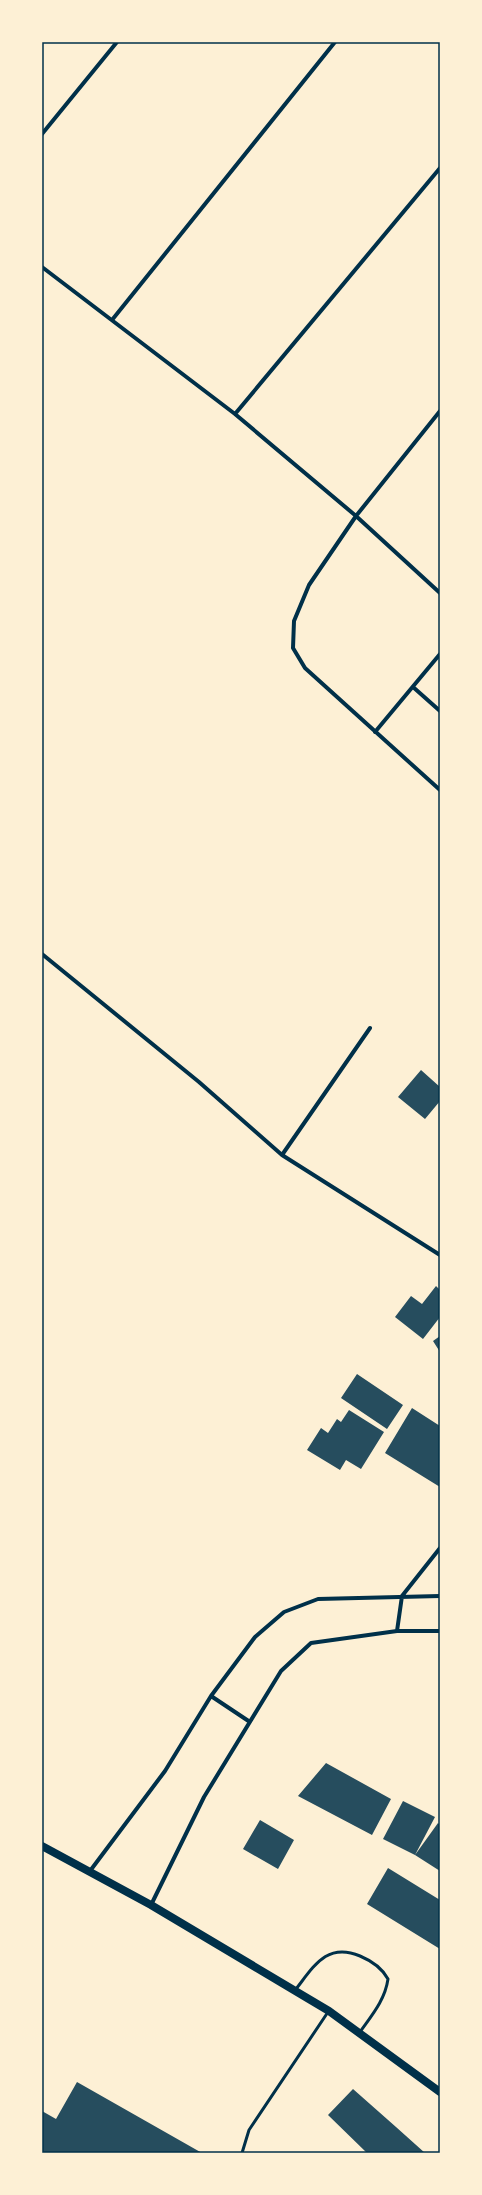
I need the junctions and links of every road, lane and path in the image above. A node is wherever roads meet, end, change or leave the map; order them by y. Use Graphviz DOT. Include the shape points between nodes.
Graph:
graph roads {
  1 [pos="117,42"];
  2 [pos="335,42"];
  3 [pos="42,134"];
  4 [pos="440,168"];
  5 [pos="42,267"];
  6 [pos="112,320"];
  7 [pos="440,411"];
  8 [pos="236,414"];
  9 [pos="356,516"];
  10 [pos="440,593"];
  11 [pos="440,654"];
  12 [pos="413,687"];
  13 [pos="440,711"];
  14 [pos="375,732"];
  15 [pos="440,790"];
  16 [pos="42,954"];
  17 [pos="370,1028"];
  18 [pos="282,1155"];
  19 [pos="440,1255"];
  20 [pos="440,1548"];
  21 [pos="402,1596"];
  22 [pos="440,1596"];
  23 [pos="397,1631"];
  24 [pos="440,1631"];
  25 [pos="211,1696"];
  26 [pos="250,1722"];
  27 [pos="42,1846"];
  28 [pos="90,1871"];
  29 [pos="151,1905"];
  30 [pos="295,1991"];
  31 [pos="329,2011"];
  32 [pos="359,2033"];
  33 [pos="440,2092"];
  34 [pos="242,2153"];
  1 -- 3 [label="street"];
  2 -- 6 [label="street"];
  4 -- 8 [label="street"];
  5 -- 6 [label="street"];
  6 -- 8 [label="street"];
  7 -- 9 [label="street"];
  8 -- 9 [label="street"];
  9 -- 10 [label="street"];
  9 -- 14 [label="street" via="309,585 294,621 293,648 305,668"];
  11 -- 12 [label="street"];
  12 -- 13 [label="street"];
  12 -- 14 [label="street"];
  14 -- 15 [label="street"];
  16 -- 18 [label="street" via="199,1082"];
  17 -- 18 [label="street"];
  18 -- 19 [label="street"];
  20 -- 21 [label="street"];
  21 -- 22 [label="street"];
  21 -- 23 [label="street"];
  21 -- 25 [label="street" via="318,1599 284,1612 255,1637"];
  23 -- 24 [label="street"];
  23 -- 26 [label="street" via="310,1643 281,1671"];
  25 -- 26 [label="street"];
  25 -- 28 [label="street" via="166,1771"];
  26 -- 29 [label="street" via="204,1797"];
  27 -- 28 [label="main road"];
  28 -- 29 [label="main road"];
  29 -- 30 [label="main road"];
  30 -- 31 [label="main road"];
  30 -- 32 [label="lane" via="318,1961 331,1953 347,1950 367,1959 383,1970 388,1979 386,1992 380,2004"];
  31 -- 32 [label="main road"];
  31 -- 34 [label="lane" via="249,2130"];
  32 -- 33 [label="main road"];
}
